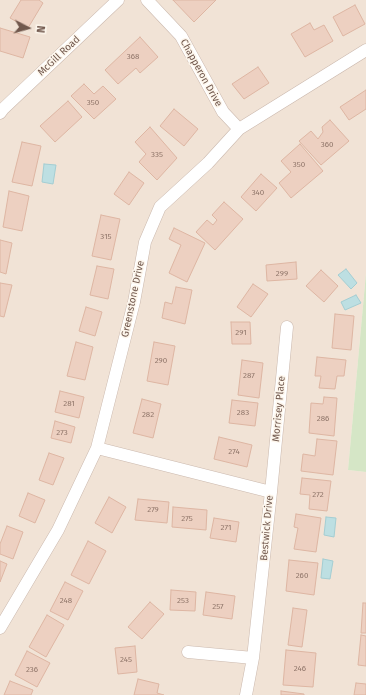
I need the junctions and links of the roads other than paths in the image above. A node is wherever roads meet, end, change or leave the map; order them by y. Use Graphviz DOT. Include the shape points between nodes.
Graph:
graph roads {
  1 [pos="118,0"];
  2 [pos="147,0"];
  3 [pos="366,50"];
  4 [pos="0,113"];
  5 [pos="239,129"];
  6 [pos="287,327"];
  7 [pos="97,448"];
  8 [pos="272,492"];
  9 [pos="0,628"];
  10 [pos="188,652"];
  11 [pos="253,658"];
  12 [pos="246,695"];
  1 -- 4 [label="street, McGill Road"];
  2 -- 5 [label="street, Chapperon Drive" via="181,36 223,112"];
  3 -- 5 [label="street, Greenstone Drive"];
  5 -- 7 [label="street, Greenstone Drive" via="208,163 160,207 145,242 134,302"];
  6 -- 8 [label="street, Morrisey Place"];
  7 -- 8 [label="street, Bestwick Drive"];
  7 -- 9 [label="street, Greenstone Drive" via="58,530"];
  8 -- 11 [label="street, Bestwick Drive"];
  10 -- 11 [label="street"];
  11 -- 12 [label="street, Bestwick Drive"];
}
